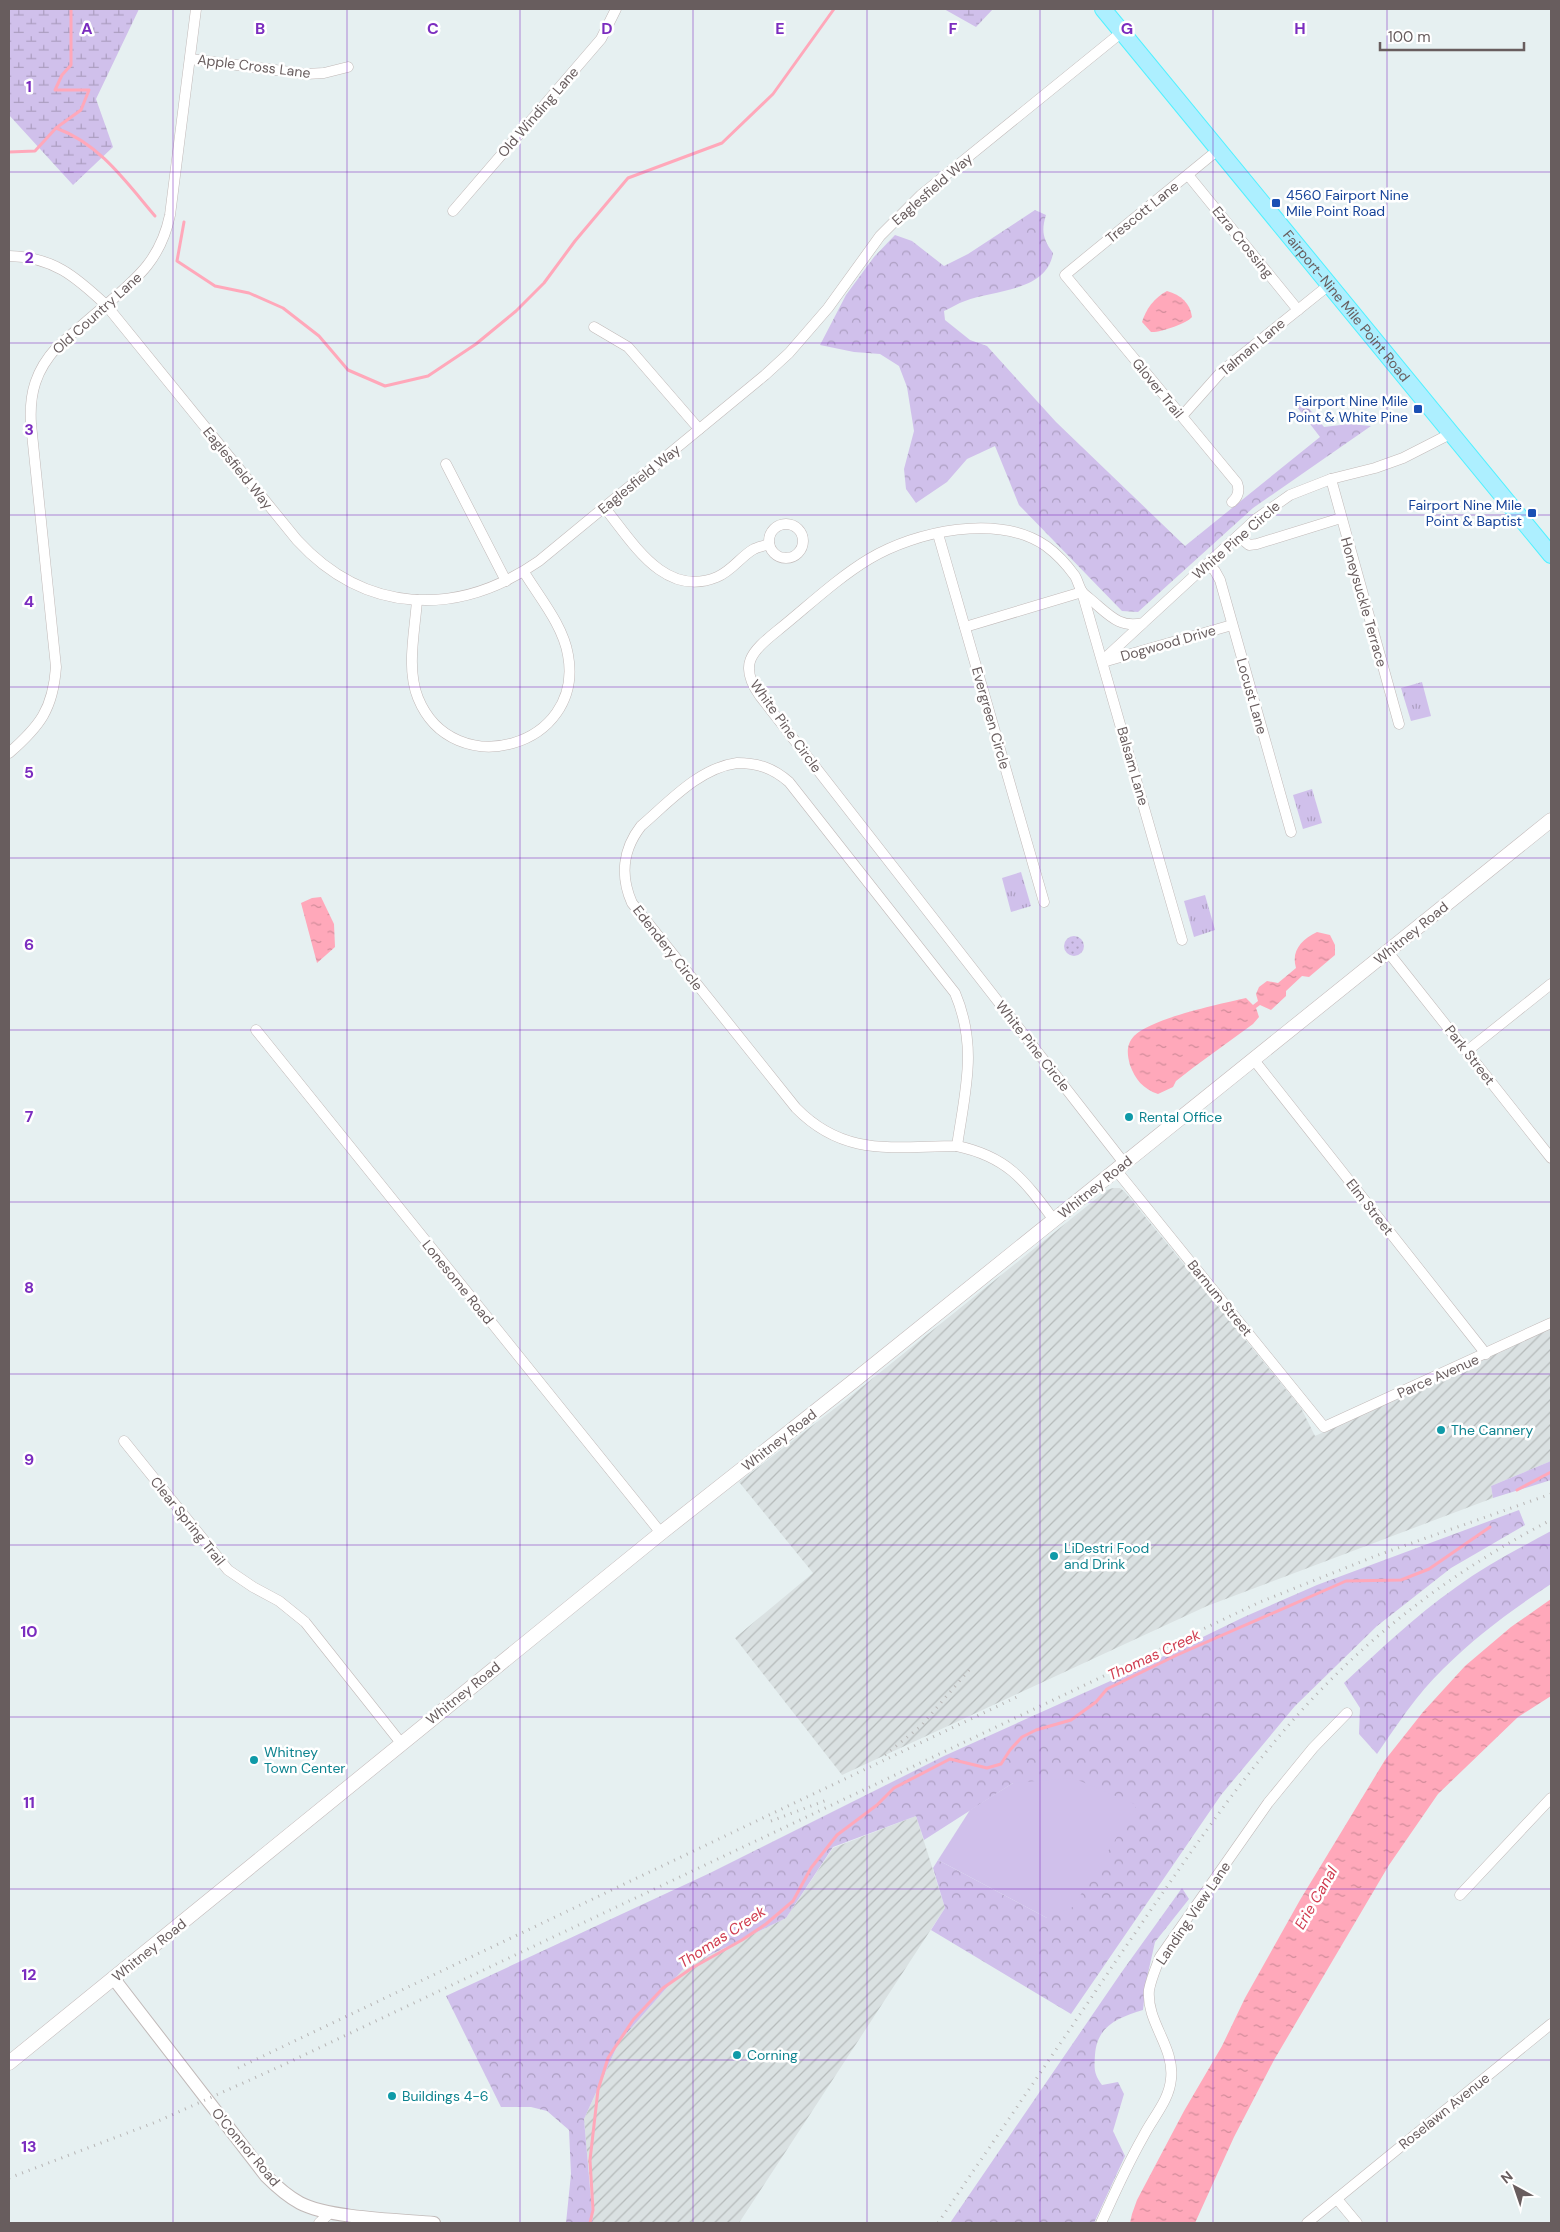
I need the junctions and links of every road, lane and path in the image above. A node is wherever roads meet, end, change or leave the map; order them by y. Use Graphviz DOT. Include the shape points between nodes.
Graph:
graph roads {
  1 [pos="196,9"];
  2 [pos="616,9"];
  3 [pos="1103,9"];
  4 [pos="1122,32"];
  5 [pos="190,59"];
  6 [pos="348,67"];
  7 [pos="1219,149"];
  8 [pos="1188,174"];
  9 [pos="453,211"];
  10 [pos="9,256"];
  11 [pos="1065,275"];
  12 [pos="1329,284"];
  13 [pos="106,305"];
  14 [pos="1298,310"];
  15 [pos="594,327"];
  16 [pos="1182,416"];
  17 [pos="699,429"];
  18 [pos="1452,433"];
  19 [pos="446,464"];
  20 [pos="1331,479"];
  21 [pos="1232,502"];
  22 [pos="604,507"];
  23 [pos="1341,518"];
  24 [pos="938,534"];
  25 [pos="1238,536"];
  26 [pos="769,544"];
  27 [pos="1551,555"];
  28 [pos="1208,564"];
  29 [pos="524,572"];
  30 [pos="506,581"];
  31 [pos="1082,592"];
  32 [pos="417,600"];
  33 [pos="1143,623"];
  34 [pos="1232,625"];
  35 [pos="965,627"];
  36 [pos="1103,661"];
  37 [pos="1399,724"];
  38 [pos="9,753"];
  39 [pos="1551,820"];
  40 [pos="1291,832"];
  41 [pos="1044,902"];
  42 [pos="1182,940"];
  43 [pos="1388,952"];
  44 [pos="1551,984"];
  45 [pos="256,1030"];
  46 [pos="1467,1051"];
  47 [pos="1254,1060"];
  48 [pos="957,1146"];
  49 [pos="1550,1155"];
  50 [pos="1120,1166"];
  51 [pos="1054,1220"];
  52 [pos="1551,1323"];
  53 [pos="1486,1354"];
  54 [pos="1324,1427"];
  55 [pos="124,1441"];
  56 [pos="661,1533"];
  57 [pos="1347,1713"];
  58 [pos="401,1743"];
  59 [pos="1551,1798"];
  60 [pos="1460,1895"];
  61 [pos="114,1979"];
  62 [pos="1551,2024"];
  63 [pos="9,2063"];
  64 [pos="1337,2199"];
  65 [pos="331,2212"];
  66 [pos="319,2223"];
  67 [pos="434,2223"];
  68 [pos="1101,2223"];
  69 [pos="1307,2223"];
  70 [pos="1357,2223"];
  1 -- 5 [label="street, Old Country Lane"];
  2 -- 9 [label="street, Old Winding Lane" via="600,39"];
  3 -- 4 [label="main road, Fairport-Nine Mile Point Road"];
  4 -- 7 [label="main road, Fairport-Nine Mile Point Road"];
  4 -- 17 [label="street, Eaglesfield Way" via="894,220 828,308 789,353"];
  5 -- 6 [label="street, Apple Cross Lane" via="306,74"];
  5 -- 13 [label="street, Old Country Lane" via="166,232 158,252 143,272"];
  7 -- 8 [label="street, Trescott Lane"];
  7 -- 12 [label="main road, Fairport-Nine Mile Point Road"];
  8 -- 11 [label="street, Trescott Lane"];
  8 -- 14 [label="street, Ezra Crossing"];
  10 -- 13 [label="street, Eaglesfield Way" via="53,264 76,278"];
  11 -- 16 [label="street, Glover Trail"];
  12 -- 14 [label="street, Talman Lane"];
  12 -- 18 [label="main road, Fairport-Nine Mile Point Road"];
  13 -- 32 [label="street, Eaglesfield Way" via="309,554 338,576 357,585 394,597"];
  13 -- 38 [label="street, Old Country Lane" via="47,358 32,389 31,424 56,667 53,694 43,718"];
  14 -- 16 [label="street, Talman Lane" via="1222,371"];
  15 -- 17 [label="street" via="628,347"];
  16 -- 21 [label="street, Glover Trail" via="1237,483 1238,495"];
  17 -- 22 [label="street, Eaglesfield Way"];
  18 -- 20 [label="street, White Pine Circle" via="1404,458"];
  18 -- 27 [label="main road, Fairport-Nine Mile Point Road"];
  19 -- 30 [label="street"];
  20 -- 23 [label="street, Honeysuckle Terrace"];
  20 -- 25 [label="street, White Pine Circle" via="1290,495"];
  22 -- 26 [label="street" via="656,568 685,582 718,577 753,550"];
  22 -- 29 [label="street, Eaglesfield Way"];
  23 -- 25 [label="street" via="1257,544 1250,545"];
  23 -- 37 [label="street, Honeysuckle Terrace"];
  24 -- 31 [label="street, White Pine Circle" via="983,528 1036,540 1065,564 1076,577"];
  24 -- 35 [label="street, Evergreen Circle"];
  24 -- 50 [label="street, White Pine Circle" via="888,550 851,572 757,648 749,660 749,679"];
  25 -- 28 [label="street, White Pine Circle"];
  28 -- 33 [label="street, White Pine Circle"];
  28 -- 34 [label="street, Locust Lane" via="1220,580"];
  29 -- 30 [label="street, Eaglesfield Way"];
  29 -- 32 [label="street" via="562,635 568,655 569,678 564,698 551,720 531,736 505,746 483,747 454,738 439,727 423,708 412,673"];
  30 -- 32 [label="street, Eaglesfield Way" via="457,598"];
  31 -- 33 [label="street, White Pine Circle" via="1114,620 1129,625"];
  31 -- 35 [label="street"];
  31 -- 36 [label="street, Balsam Lane"];
  33 -- 36 [label="street, White Pine Circle"];
  34 -- 36 [label="street, Dogwood Drive"];
  34 -- 40 [label="street, Locust Lane"];
  35 -- 41 [label="street, Evergreen Circle"];
  36 -- 42 [label="street, Balsam Lane"];
  39 -- 43 [label="main road, Whitney Road"];
  43 -- 46 [label="street, Park Street"];
  43 -- 47 [label="main road, Whitney Road"];
  44 -- 46 [label="street"];
  45 -- 56 [label="street, Lonesome Road"];
  46 -- 49 [label="street, Park Street"];
  47 -- 50 [label="main road, Whitney Road"];
  47 -- 53 [label="street, Elm Street"];
  48 -- 48 [label="street, Edendery Circle" via="969,1044 964,1016 955,994 780,774 759,764 747,763 726,764 704,774 641,826 630,844 625,861 625,884 632,903 806,1118 836,1138 860,1145"];
  48 -- 51 [label="street, Edendery Circle" via="985,1154 1008,1166"];
  50 -- 51 [label="main road, Whitney Road"];
  50 -- 54 [label="street, Barnum Street"];
  51 -- 56 [label="main road, Whitney Road"];
  52 -- 53 [label="street, Parce Avenue"];
  53 -- 54 [label="street, Parce Avenue"];
  55 -- 58 [label="street, Clear Spring Trail" via="228,1570 279,1601 305,1622"];
  56 -- 58 [label="main road, Whitney Road"];
  57 -- 68 [label="street, Landing View Lane" via="1268,1803 1160,1957 1149,1992 1153,2016 1169,2052 1169,2091 1143,2135"];
  58 -- 61 [label="main road, Whitney Road"];
  59 -- 60 [label="street"];
  61 -- 63 [label="main road, Whitney Road"];
  61 -- 65 [label="street, O'Connor Road" via="266,2176 300,2203"];
  62 -- 64 [label="street, Roselawn Avenue"];
  64 -- 69 [label="street, Roselawn Avenue"];
  64 -- 70 [label="street"];
  65 -- 66 [label="street"];
  65 -- 67 [label="street, O'Connor Road"];
}
